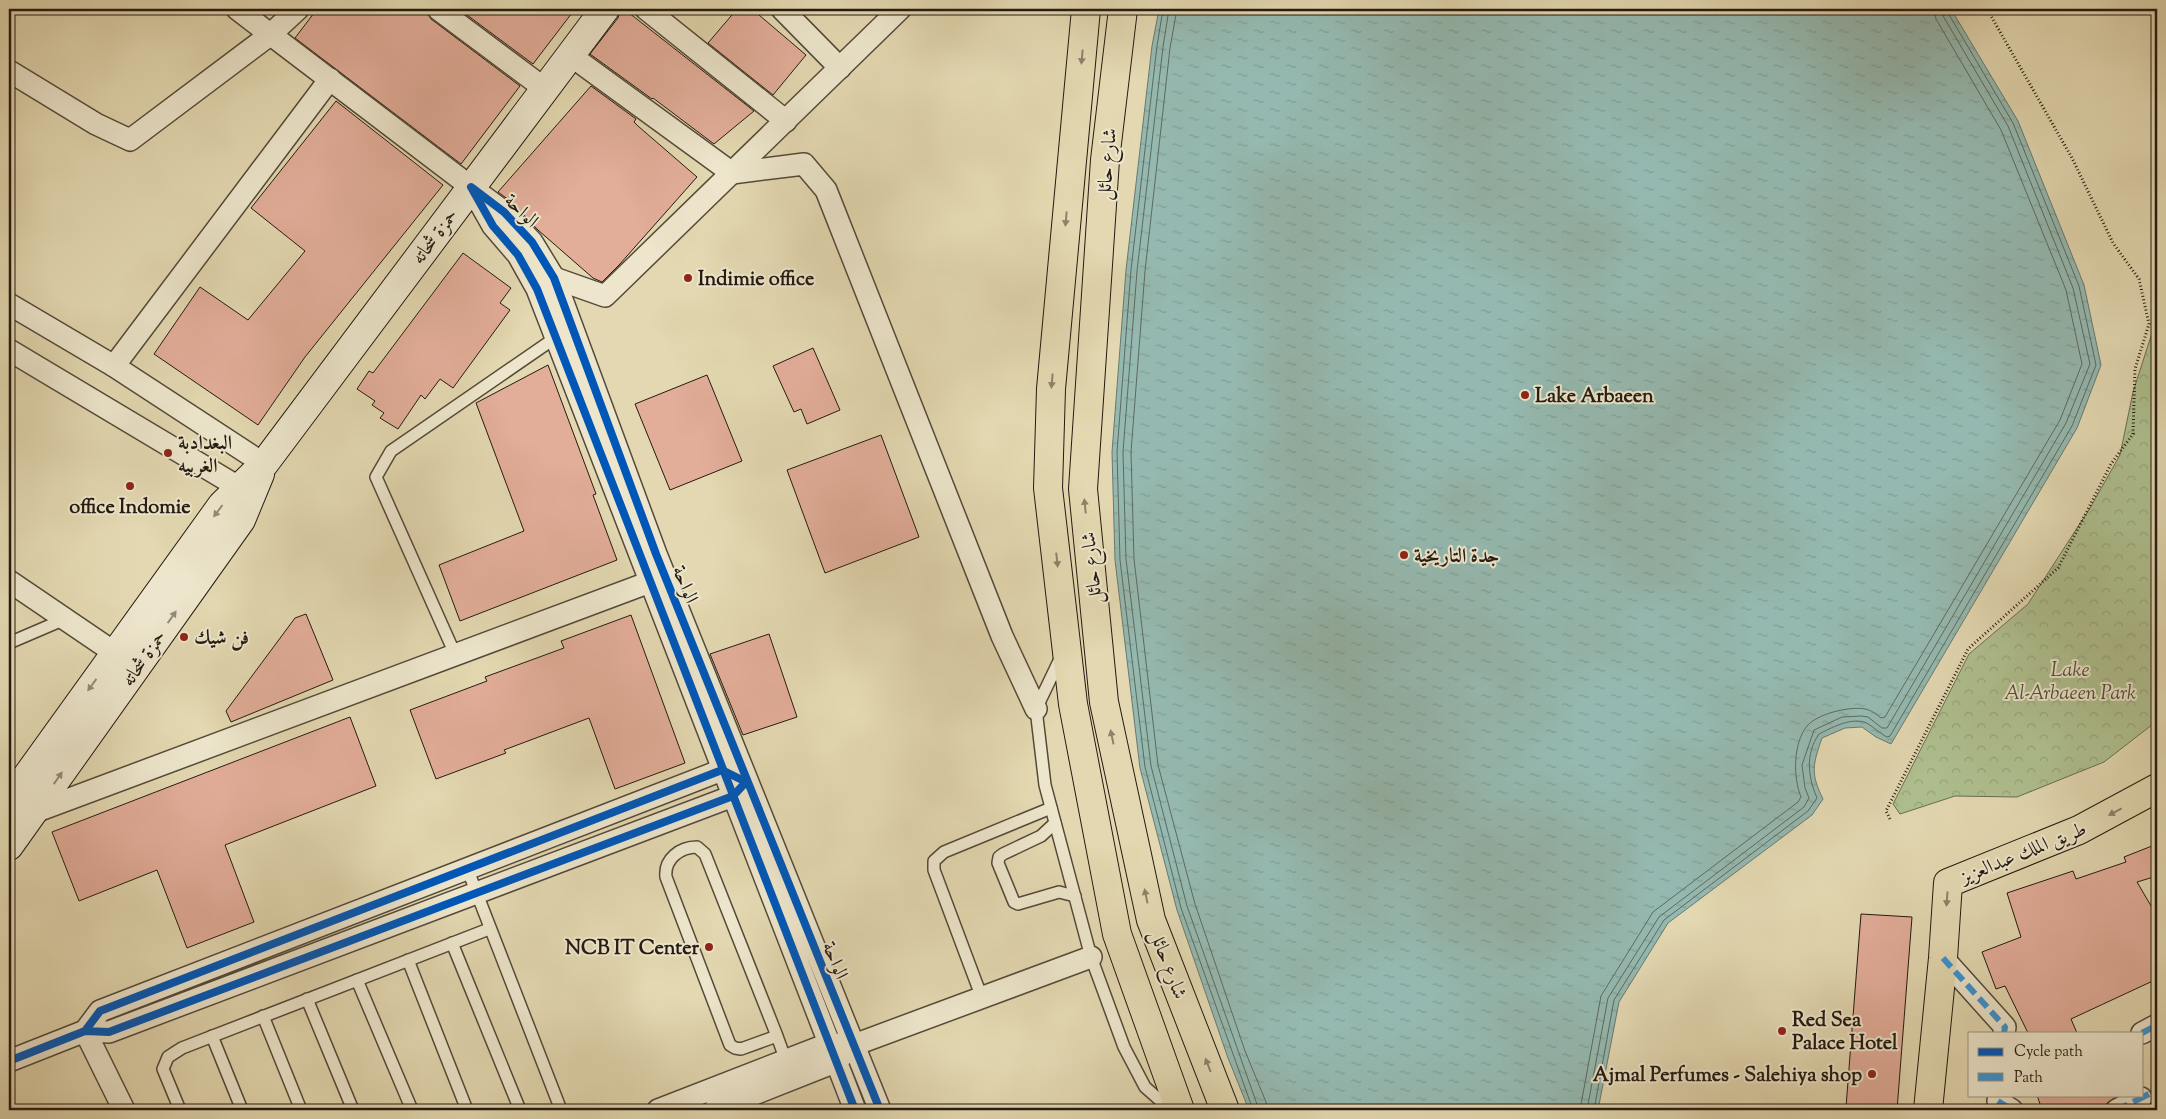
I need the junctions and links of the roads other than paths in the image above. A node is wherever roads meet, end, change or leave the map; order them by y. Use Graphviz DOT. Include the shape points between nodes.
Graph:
graph roads {
  1 [pos="237,9"];
  2 [pos="298,9"];
  3 [pos="438,9"];
  4 [pos="605,9"];
  5 [pos="646,9"];
  6 [pos="782,9"];
  7 [pos="900,9"];
  8 [pos="1086,9"];
  9 [pos="1123,9"];
  10 [pos="271,34"];
  11 [pos="570,55"];
  12 [pos="840,68"];
  13 [pos="9,71"];
  14 [pos="330,79"];
  15 [pos="545,89"];
  16 [pos="786,121"];
  17 [pos="732,173"];
  18 [pos="471,187"];
  19 [pos="554,278"];
  20 [pos="9,304"];
  21 [pos="555,338"];
  22 [pos="9,350"];
  23 [pos="114,366"];
  24 [pos="264,464"];
  25 [pos="240,488"];
  26 [pos="9,581"];
  27 [pos="650,582"];
  28 [pos="66,619"];
  29 [pos="9,643"];
  30 [pos="1066,646"];
  31 [pos="115,653"];
  32 [pos="455,654"];
  33 [pos="1036,709"];
  34 [pos="722,770"];
  35 [pos="2157,788"];
  36 [pos="739,789"];
  37 [pos="20,807"];
  38 [pos="1051,808"];
  39 [pos="1055,823"];
  40 [pos="9,846"];
  41 [pos="467,868"];
  42 [pos="476,894"];
  43 [pos="1075,896"];
  44 [pos="489,929"];
  45 [pos="452,943"];
  46 [pos="1091,958"];
  47 [pos="1943,958"];
  48 [pos="408,960"];
  49 [pos="357,980"];
  50 [pos="982,998"];
  51 [pos="307,1000"];
  52 [pos="263,1016"];
  53 [pos="2157,1025"];
  54 [pos="85,1031"];
  55 [pos="2004,1032"];
  56 [pos="2144,1032"];
  57 [pos="212,1036"];
  58 [pos="777,1036"];
  59 [pos="854,1045"];
  60 [pos="832,1053"];
  61 [pos="9,1061"];
  62 [pos="786,1061"];
  63 [pos="1931,1070"];
  64 [pos="2142,1096"];
  65 [pos="558,1109"];
  66 [pos="124,1110"];
  67 [pos="180,1110"];
  68 [pos="242,1110"];
  69 [pos="300,1110"];
  70 [pos="353,1110"];
  71 [pos="412,1110"];
  72 [pos="467,1110"];
  73 [pos="520,1110"];
  74 [pos="658,1110"];
  75 [pos="714,1110"];
  76 [pos="855,1110"];
  77 [pos="880,1110"];
  78 [pos="1171,1110"];
  79 [pos="1180,1110"];
  80 [pos="1225,1110"];
  81 [pos="1928,1110"];
  82 [pos="1933,1110"];
  83 [pos="2117,1110"];
  1 -- 10 [label="street"];
  2 -- 10 [label="street"];
  3 -- 15 [label="street"];
  4 -- 11 [label="main road, حمزة شحاته"];
  5 -- 16 [label="street"];
  6 -- 12 [label="street"];
  7 -- 12 [label="street"];
  8 -- 30 [label="main road, شارع حائل, one-way" via="1051,388 1048,488"];
  80 -- 9 [label="main road, شارع حائل, one-way" via="1152,920 1104,702 1084,499 1105,160"];
  10 -- 13 [label="street" via="130,140 96,124"];
  10 -- 14 [label="street"];
  11 -- 15 [label="main road, حمزة شحاته"];
  11 -- 17 [label="street"];
  12 -- 16 [label="street"];
  14 -- 18 [label="street"];
  14 -- 23 [label="street"];
  15 -- 18 [label="main road, حمزة شحاته"];
  16 -- 17 [label="street"];
  17 -- 19 [label="street" via="605,296"];
  17 -- 33 [label="street" via="804,164 826,190 1002,636"];
  18 -- 19 [label="street, الواحة" via="504,212 532,242"];
  18 -- 21 [label="street, الواحة" via="493,226 518,255 537,289"];
  18 -- 24 [label="main road, حمزة شحاته"];
  19 -- 36 [label="street, الواحة"];
  20 -- 23 [label="street"];
  21 -- 27 [label="street, الواحة"];
  21 -- 32 [label="lane" via="391,451 376,477"];
  22 -- 25 [label="street"];
  23 -- 24 [label="street"];
  24 -- 25 [label="main road, حمزة شحاته"];
  37 -- 24 [label="main road, حمزة شحاته, one-way" via="241,520"];
  25 -- 31 [label="main road, حمزة شحاته, one-way" via="222,505"];
  26 -- 28 [label="street"];
  27 -- 32 [label="street"];
  27 -- 34 [label="street, الواحة"];
  28 -- 29 [label="lane"];
  28 -- 31 [label="street"];
  30 -- 33 [label="lane"];
  30 -- 79 [label="main road, شارع حائل" via="1073,704 1117,934"];
  31 -- 37 [label="main road, حمزة شحاته, one-way"];
  32 -- 37 [label="street"];
  33 -- 38 [label="lane"];
  34 -- 36 [label="street, الواحة"];
  34 -- 41 [label="street"];
  35 -- 47 [label="main road, طريق الملك عبدالعزيز, one-way" via="2079,830 1948,883"];
  36 -- 42 [label="street"];
  36 -- 59 [label="street, الواحة"];
  36 -- 60 [label="street, الواحة"];
  37 -- 40 [label="main road, حمزة شحاته"];
  38 -- 39 [label="lane"];
  38 -- 50 [label="lane" via="944,852 934,861 934,870"];
  39 -- 43 [label="lane"];
  39 -- 43 [label="lane" via="1041,836 1003,854 998,863 1014,902 1018,904 1059,892"];
  41 -- 42 [label="lane"];
  41 -- 54 [label="street" via="100,1010"];
  42 -- 44 [label="lane"];
  42 -- 54 [label="street" via="109,1032"];
  43 -- 46 [label="lane"];
  44 -- 45 [label="lane"];
  44 -- 65 [label="lane"];
  45 -- 48 [label="lane"];
  45 -- 73 [label="lane"];
  46 -- 50 [label="street"];
  46 -- 78 [label="lane" via="1124,1047 1145,1087"];
  47 -- 55 [label="street" via="2005,1027"];
  47 -- 63 [label="main road, طريق الملك عبدالعزيز"];
  48 -- 49 [label="lane"];
  48 -- 72 [label="lane"];
  49 -- 51 [label="lane"];
  49 -- 71 [label="lane"];
  50 -- 59 [label="street"];
  51 -- 52 [label="lane"];
  51 -- 70 [label="lane"];
  52 -- 57 [label="lane"];
  52 -- 69 [label="lane"];
  53 -- 56 [label="street"];
  54 -- 61 [label="street"];
  54 -- 66 [label="street"];
  57 -- 67 [label="lane" via="182,1048 168,1058 162,1069"];
  57 -- 68 [label="lane"];
  58 -- 58 [label="lane" via="705,854 697,847 685,849 667,862 666,877 730,1045 741,1048"];
  58 -- 62 [label="lane"];
  59 -- 60 [label="street"];
  59 -- 77 [label="street, الواحة"];
  60 -- 62 [label="street"];
  60 -- 75 [label="street"];
  60 -- 76 [label="street, الواحة"];
  62 -- 74 [label="street"];
  63 -- 81 [label="main road, طريق الملك عبدالعزيز"];
  63 -- 82 [label="main road, طريق الملك عبدالعزيز"];
  64 -- 83 [label="street"];
}
